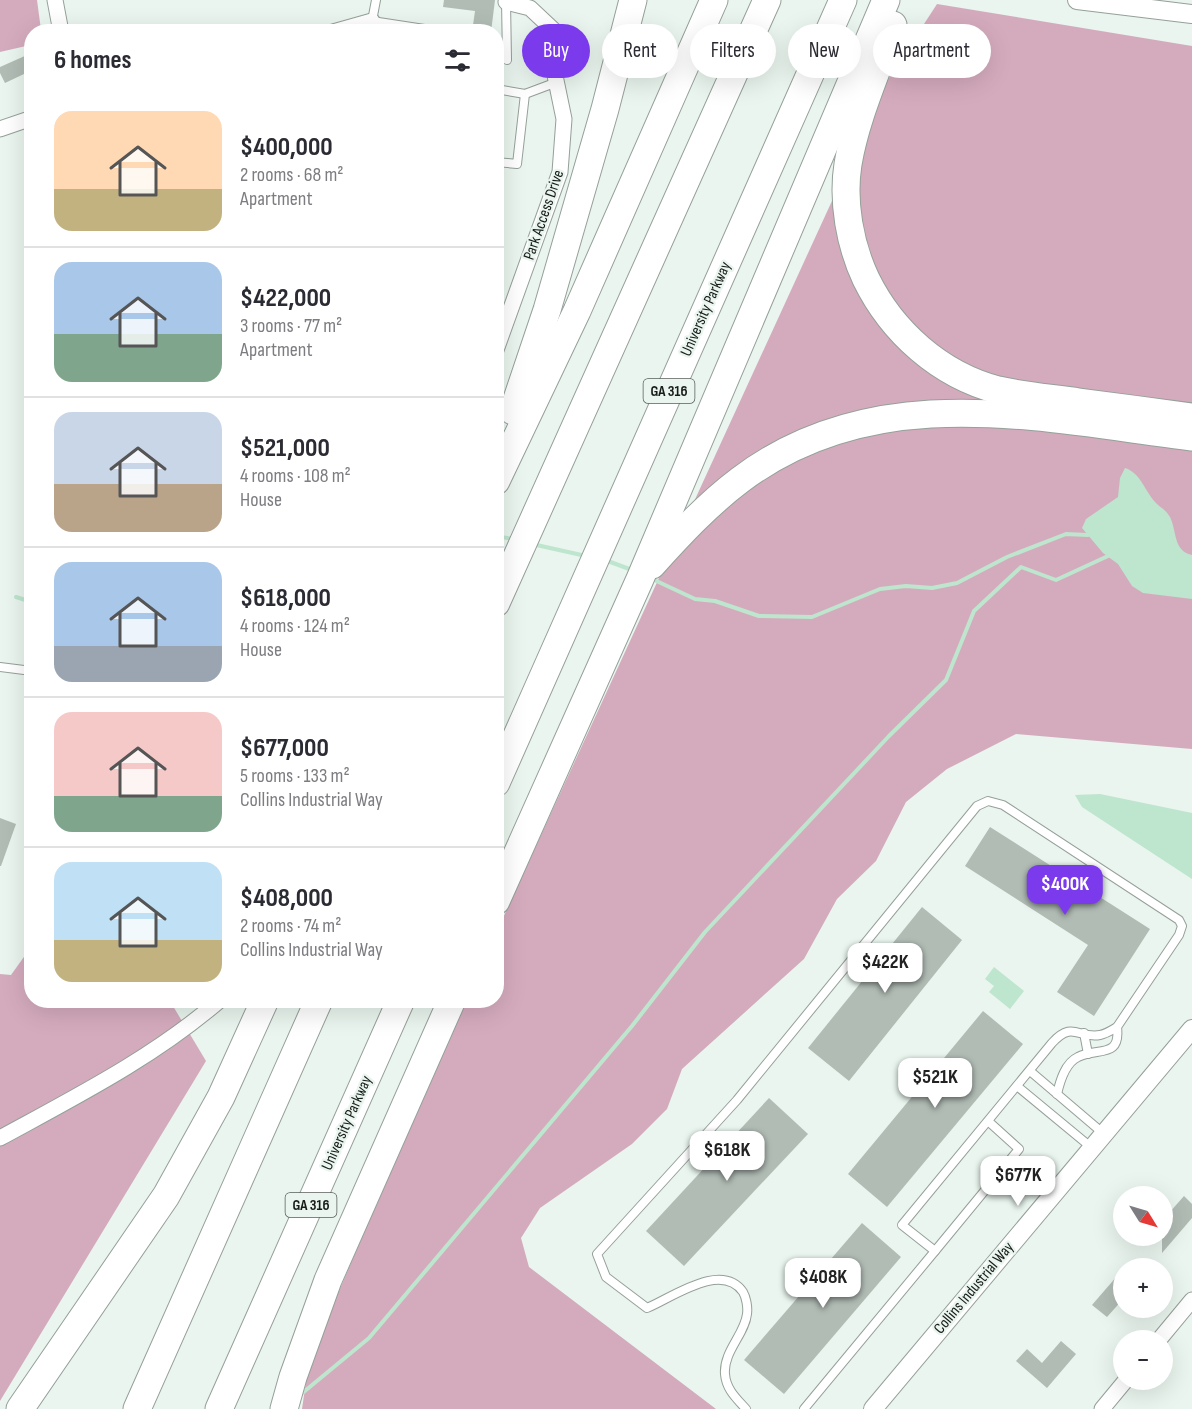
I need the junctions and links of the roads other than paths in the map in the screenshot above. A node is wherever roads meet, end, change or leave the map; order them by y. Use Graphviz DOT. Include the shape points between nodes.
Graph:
graph roads {
  1 [pos="55,0"];
  2 [pos="376,0"];
  3 [pos="633,0"];
  4 [pos="714,0"];
  5 [pos="767,0"];
  6 [pos="843,0"];
  7 [pos="886,0"];
  8 [pos="902,0"];
  9 [pos="1077,0"];
  10 [pos="506,1"];
  11 [pos="1192,14"];
  12 [pos="372,21"];
  13 [pos="60,24"];
  14 [pos="361,24"];
  15 [pos="392,24"];
  16 [pos="507,60"];
  17 [pos="557,82"];
  18 [pos="504,90"];
  19 [pos="525,94"];
  20 [pos="24,121"];
  21 [pos="0,129"];
  22 [pos="504,163"];
  23 [pos="504,316"];
  24 [pos="1192,417"];
  25 [pos="504,434"];
  26 [pos="1192,437"];
  27 [pos="504,464"];
  28 [pos="640,579"];
  29 [pos="504,585"];
  30 [pos="0,667"];
  31 [pos="24,670"];
  32 [pos="504,765"];
  33 [pos="504,883"];
  34 [pos="211,1008"];
  35 [pos="261,1008"];
  36 [pos="315,1008"];
  37 [pos="397,1008"];
  38 [pos="448,1008"];
  39 [pos="1117,1027"];
  40 [pos="1192,1029"];
  41 [pos="1084,1033"];
  42 [pos="1089,1053"];
  43 [pos="1030,1071"];
  44 [pos="1017,1086"];
  45 [pos="1056,1094"];
  46 [pos="988,1121"];
  47 [pos="1104,1134"];
  48 [pos="0,1138"];
  49 [pos="1092,1148"];
  50 [pos="935,1251"];
  51 [pos="1192,1300"];
  52 [pos="1167,1330"];
  53 [pos="1118,1390"];
  54 [pos="20,1409"];
  55 [pos="137,1409"];
  56 [pos="219,1409"];
  57 [pos="284,1409"];
  58 [pos="746,1409"];
  59 [pos="804,1409"];
  60 [pos="873,1409"];
  61 [pos="1102,1409"];
  1 -- 13 [label="street"];
  2 -- 12 [label="lane"];
  3 -- 25 [label="highway" via="550,299"];
  4 -- 27 [label="highway" via="577,311"];
  5 -- 29 [label="highway"];
  6 -- 32 [label="highway, University Parkway / GA 316"];
  7 -- 28 [label="highway"];
  8 -- 24 [label="highway" via="848,165 847,204 853,244 861,268 886,313 902,333 943,366 995,389"];
  9 -- 11 [label="street"];
  10 -- 16 [label="lane"];
  10 -- 17 [label="street, Park Access Drive" via="530,8 562,39 552,61"];
  12 -- 14 [label="street"];
  12 -- 15 [label="lane"];
  17 -- 19 [label="lane"];
  17 -- 23 [label="street, Park Access Drive" via="564,119 560,172"];
  18 -- 19 [label="lane"];
  19 -- 22 [label="lane" via="518,164"];
  20 -- 21 [label="street"];
  26 -- 28 [label="highway" via="987,413 907,414 864,422 799,445 741,480"];
  28 -- 33 [label="highway"];
  30 -- 31 [label="lane"];
  34 -- 48 [label="street" via="135,1064"];
  35 -- 54 [label="highway" via="221,1097 166,1196"];
  36 -- 55 [label="highway"];
  37 -- 56 [label="highway, University Parkway / GA 316"];
  38 -- 57 [label="highway" via="328,1280"];
  39 -- 41 [label="lane" via="1100,1035"];
  39 -- 42 [label="lane" via="1119,1039 1113,1047"];
  39 -- 58 [label="lane" via="1179,935 1179,920 1003,805 988,801 977,806 736,1101 597,1254 606,1277 647,1308 711,1279 726,1278 739,1286 746,1296 748,1315 724,1372 729,1390"];
  40 -- 47 [label="street, Collins Industrial Way"];
  41 -- 42 [label="lane"];
  41 -- 43 [label="lane" via="1068,1030 1060,1034"];
  42 -- 45 [label="lane" via="1076,1057 1066,1067"];
  43 -- 44 [label="lane"];
  43 -- 45 [label="lane"];
  44 -- 46 [label="lane"];
  44 -- 49 [label="lane"];
  45 -- 47 [label="lane"];
  46 -- 50 [label="lane" via="1020,1149"];
  46 -- 50 [label="lane" via="902,1225"];
  47 -- 49 [label="street, Collins Industrial Way"];
  49 -- 60 [label="street, Collins Industrial Way"];
  50 -- 59 [label="lane"];
  51 -- 52 [label="street"];
  53 -- 61 [label="street"];
}
